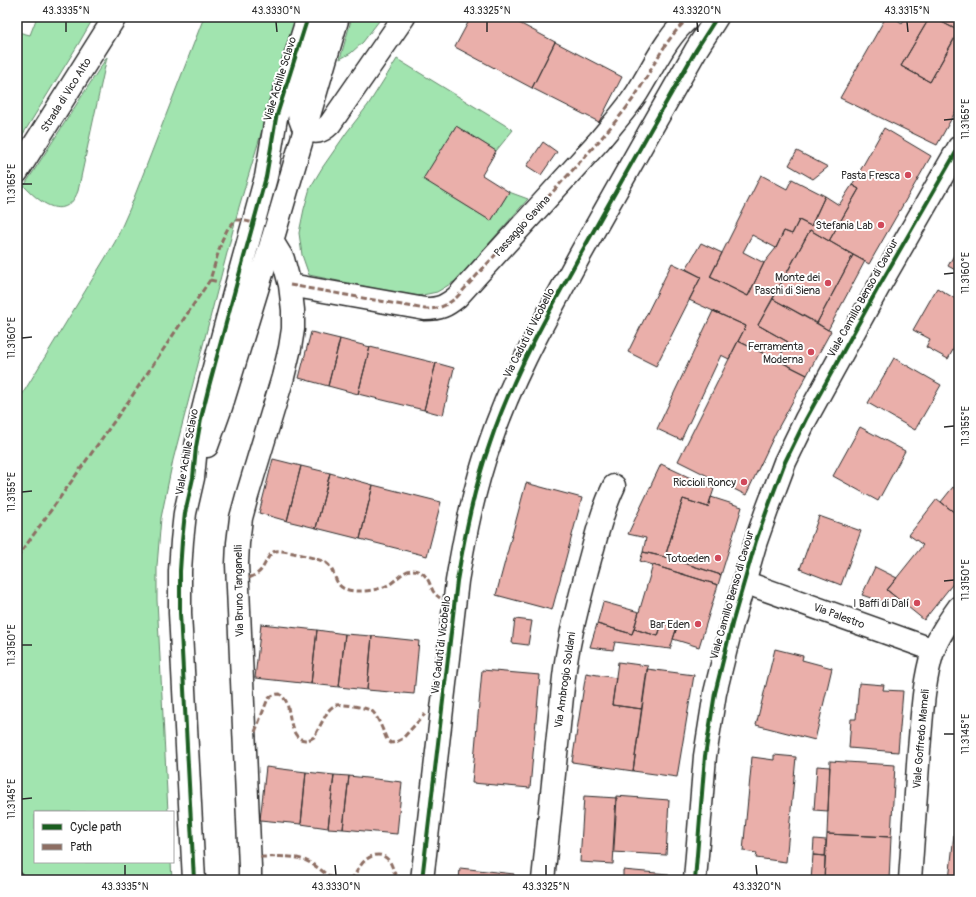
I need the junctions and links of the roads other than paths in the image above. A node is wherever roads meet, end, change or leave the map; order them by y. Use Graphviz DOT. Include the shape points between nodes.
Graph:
graph roads {
  1 [pos="115,17"];
  2 [pos="308,17"];
  3 [pos="319,17"];
  4 [pos="338,17"];
  5 [pos="404,17"];
  6 [pos="690,17"];
  7 [pos="717,17"];
  8 [pos="305,130"];
  9 [pos="959,147"];
  10 [pos="17,172"];
  11 [pos="272,241"];
  12 [pos="290,284"];
  13 [pos="193,478"];
  14 [pos="614,486"];
  15 [pos="744,582"];
  16 [pos="959,606"];
  17 [pos="934,650"];
  18 [pos="194,880"];
  19 [pos="250,880"];
  20 [pos="422,880"];
  21 [pos="543,880"];
  22 [pos="695,880"];
  23 [pos="910,880"];
  1 -- 10 [label="street, Strada di Vico Alto"];
  2 -- 13 [label="street, Viale Achille Sclavo" via="276,118 265,182 207,392"];
  3 -- 8 [label="street" via="319,31 298,104 299,116"];
  4 -- 8 [label="street, Viale Achille Sclavo"];
  5 -- 8 [label="street" via="330,124 316,132"];
  6 -- 12 [label="street, Passaggio Gavina" via="672,35 636,94 599,141 450,303 442,307 425,309"];
  7 -- 20 [label="street, Via Caduti di Vicobello" via="547,315 516,378 490,442 464,540"];
  8 -- 11 [label="street, Viale Achille Sclavo"];
  9 -- 15 [label="street, Viale Camillo Benso di Cavour" via="803,425 771,498"];
  11 -- 12 [label="street, Via Bruno Tanganelli" via="283,259"];
  11 -- 13 [label="street, Viale Achille Sclavo" via="215,425"];
  12 -- 19 [label="street, Via Bruno Tanganelli" via="290,348 246,496 238,543 237,588"];
  13 -- 18 [label="street, Viale Achille Sclavo" via="183,528 180,613"];
  14 -- 21 [label="street, Via Ambrogio Soldani" via="598,529 568,650"];
  15 -- 17 [label="street, Via Palestro"];
  15 -- 22 [label="street, Viale Camillo Benso di Cavour" via="726,642 709,726 702,780"];
  16 -- 17 [label="street, Viale Goffredo Mameli" via="943,630"];
  17 -- 23 [label="street, Viale Goffredo Mameli" via="927,674 923,706"];
}
